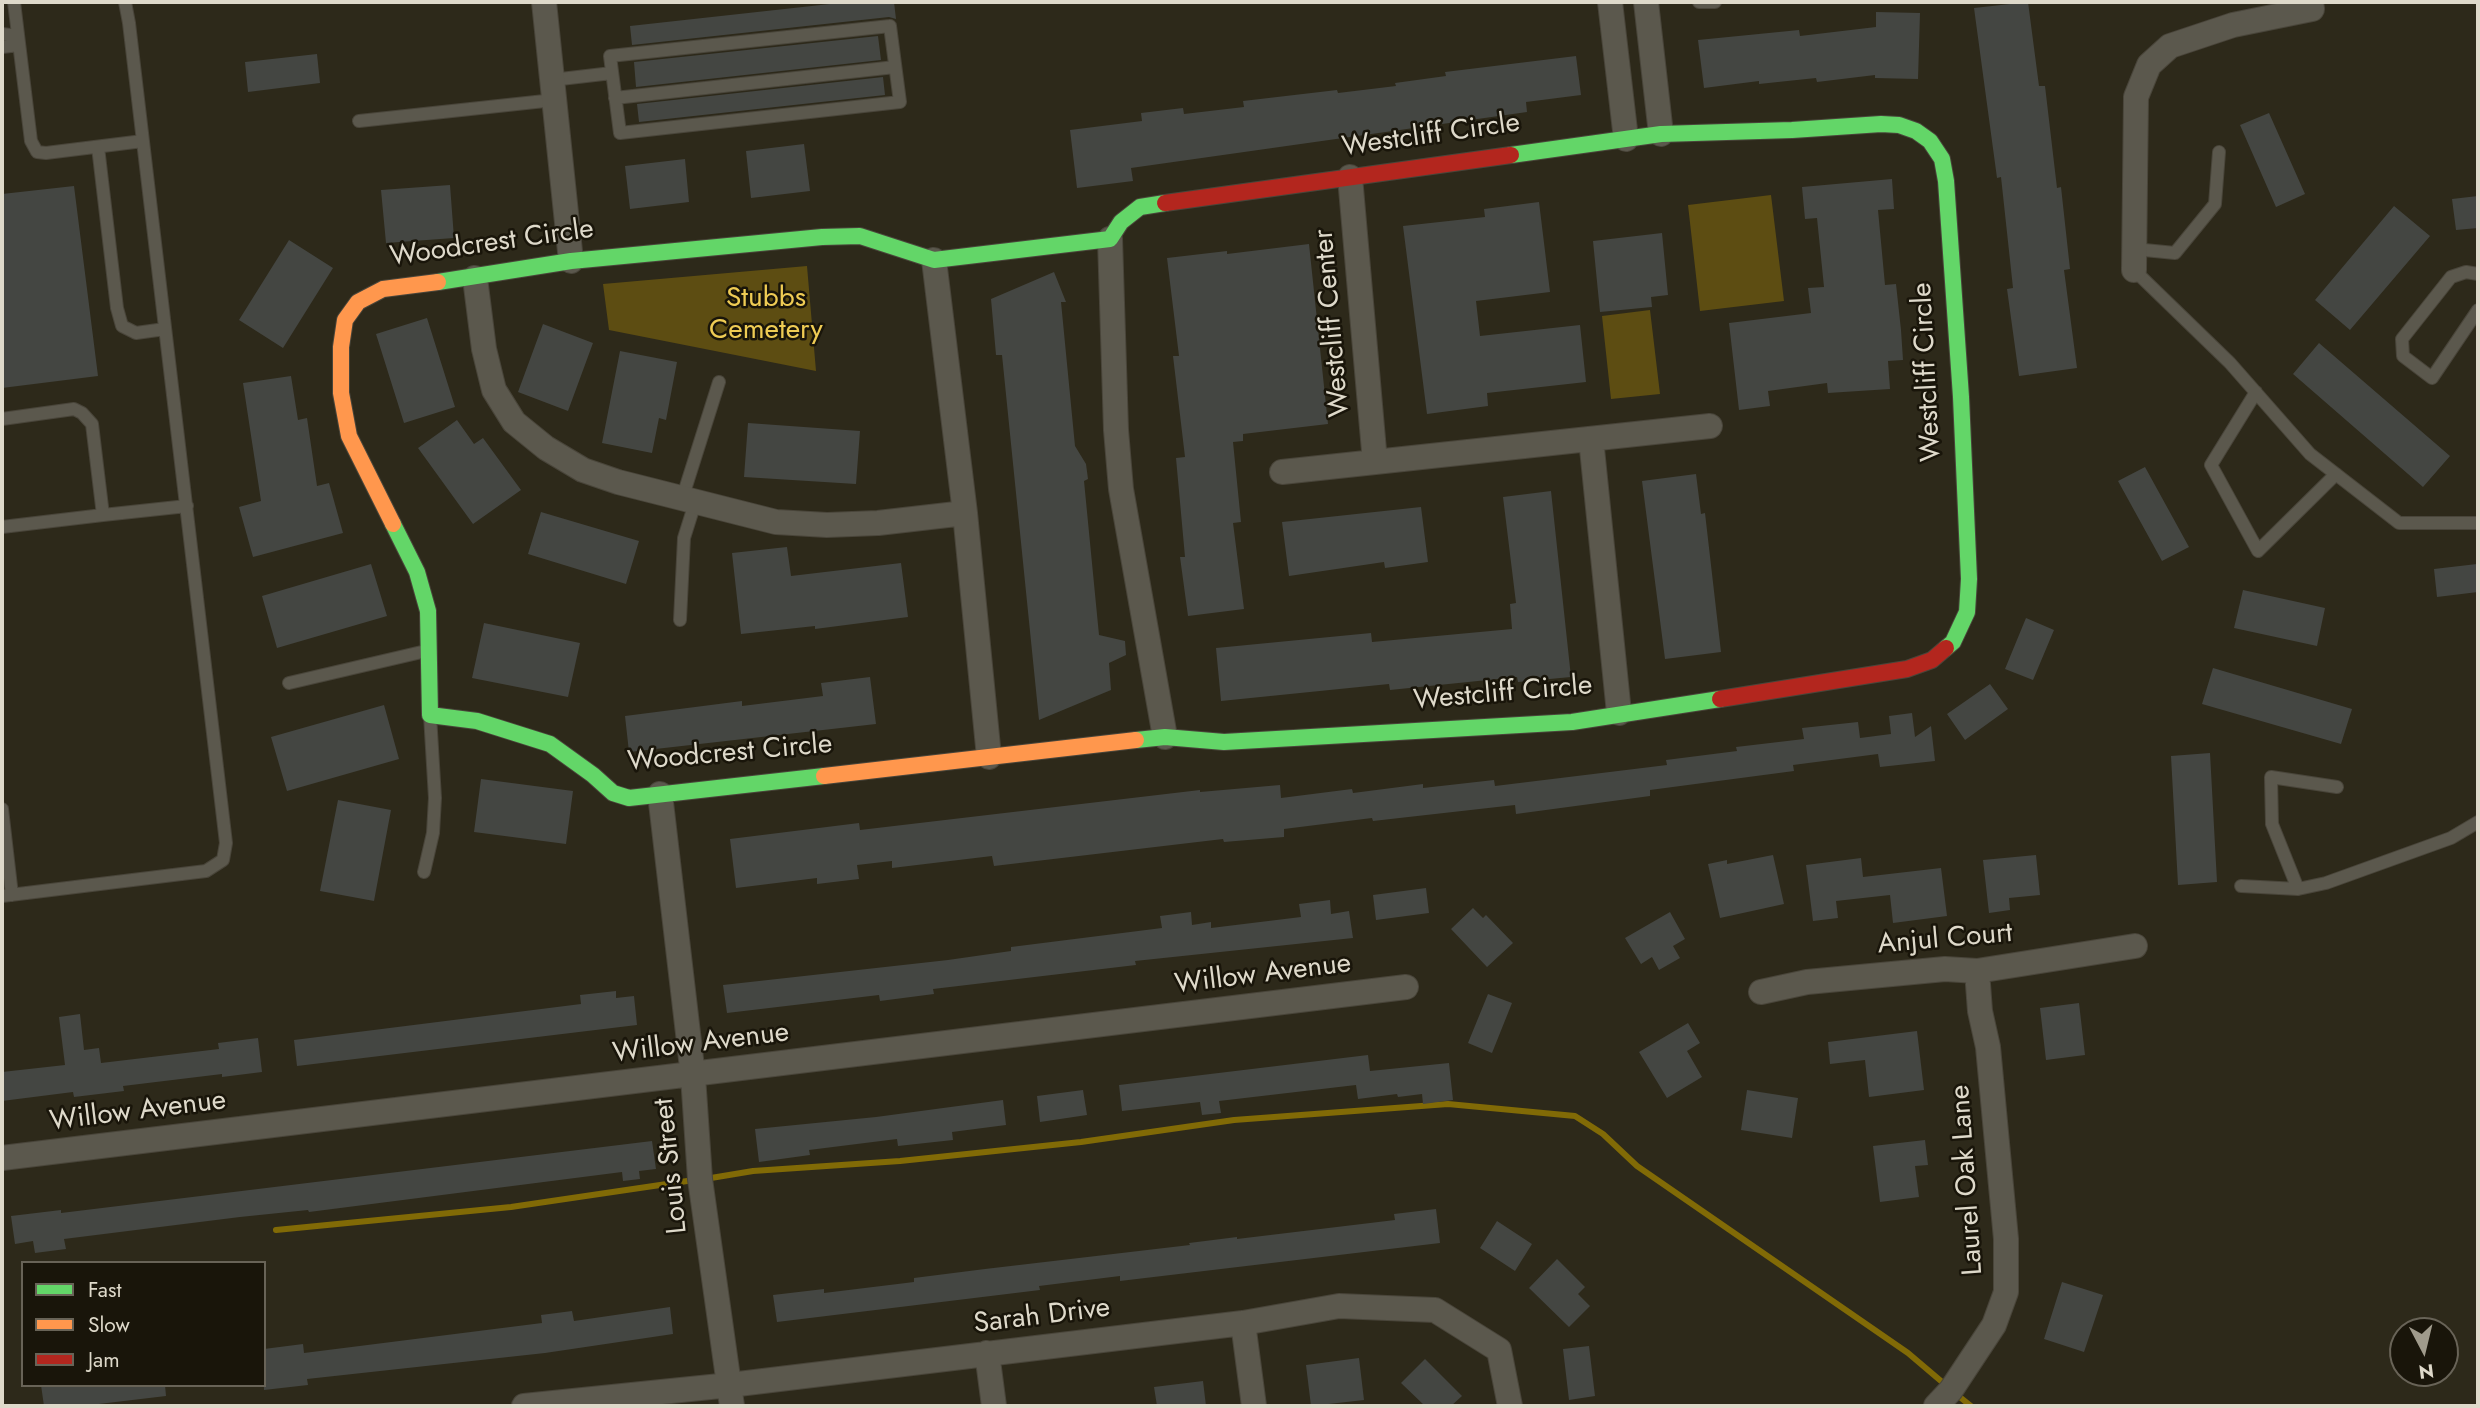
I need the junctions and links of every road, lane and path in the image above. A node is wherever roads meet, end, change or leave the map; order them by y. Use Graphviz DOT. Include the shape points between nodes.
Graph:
graph roads {
  1 [pos="14,2"];
  2 [pos="125,2"];
  3 [pos="544,2"];
  4 [pos="1610,2"];
  5 [pos="1646,2"];
  6 [pos="1699,2"];
  7 [pos="1715,2"];
  8 [pos="2311,2"];
  9 [pos="2,34"];
  10 [pos="19,41"];
  11 [pos="2,47"];
  12 [pos="895,68"];
  13 [pos="612,73"];
  14 [pos="553,90"];
  15 [pos="615,98"];
  16 [pos="359,121"];
  17 [pos="1661,134"];
  18 [pos="1626,139"];
  19 [pos="143,141"];
  20 [pos="99,147"];
  21 [pos="2219,152"];
  22 [pos="1349,177"];
  23 [pos="1110,239"];
  24 [pos="2134,259"];
  25 [pos="934,260"];
  26 [pos="571,261"];
  27 [pos="2478,274"];
  28 [pos="475,278"];
  29 [pos="2478,310"];
  30 [pos="165,329"];
  31 [pos="719,382"];
  32 [pos="2256,392"];
  33 [pos="2,419"];
  34 [pos="1710,426"];
  35 [pos="1591,439"];
  36 [pos="1376,462"];
  37 [pos="1282,472"];
  38 [pos="2336,474"];
  39 [pos="688,501"];
  40 [pos="187,506"];
  41 [pos="965,513"];
  42 [pos="103,515"];
  43 [pos="2478,523"];
  44 [pos="2,527"];
  45 [pos="680,620"];
  46 [pos="430,650"];
  47 [pos="289,683"];
  48 [pos="1619,713"];
  49 [pos="430,715"];
  50 [pos="1165,737"];
  51 [pos="989,757"];
  52 [pos="2337,787"];
  53 [pos="660,794"];
  54 [pos="2,808"];
  55 [pos="2478,822"];
  56 [pos="424,872"];
  57 [pos="2241,886"];
  58 [pos="2298,889"];
  59 [pos="7,896"];
  60 [pos="2135,946"];
  61 [pos="1977,971"];
  62 [pos="1406,987"];
  63 [pos="1761,992"];
  64 [pos="693,1076"];
  65 [pos="2,1158"];
  66 [pos="1243,1323"];
  67 [pos="987,1353"];
  68 [pos="731,1395"];
  69 [pos="524,1406"];
  70 [pos="993,1406"];
  71 [pos="1254,1406"];
  72 [pos="1510,1406"];
  73 [pos="1936,1406"];
  1 -- 10 [label="lane"];
  2 -- 19 [label="lane"];
  3 -- 14 [label="street"];
  4 -- 18 [label="street"];
  5 -- 17 [label="street"];
  6 -- 7 [label="lane"];
  8 -- 24 [label="street" via="2312,9 2233,25 2171,46 2148,65 2136,97"];
  9 -- 10 [label="lane"];
  10 -- 11 [label="lane"];
  10 -- 20 [label="lane" via="31,141 37,152"];
  12 -- 13 [label="lane" via="890,26 610,56"];
  12 -- 15 [label="lane"];
  12 -- 15 [label="lane" via="900,102 633,132 620,133"];
  13 -- 14 [label="lane"];
  13 -- 15 [label="lane"];
  14 -- 16 [label="lane"];
  14 -- 26 [label="street"];
  17 -- 18 [label="street, Westcliff Circle"];
  17 -- 48 [label="street, Westcliff Circle" via="1899,125 1930,141 1942,159 1961,397 1967,612 1952,642 1933,660 1907,669"];
  18 -- 22 [label="street, Westcliff Circle"];
  19 -- 20 [label="lane"];
  19 -- 30 [label="lane"];
  20 -- 30 [label="lane" via="122,326 136,333"];
  21 -- 24 [label="lane" via="2215,204 2175,253"];
  22 -- 23 [label="street, Westcliff Circle" via="1140,208 1121,222"];
  22 -- 36 [label="street, Westcliff Center"];
  23 -- 25 [label="street"];
  23 -- 50 [label="street" via="1121,489"];
  24 -- 32 [label="lane"];
  25 -- 26 [label="street, Woodcrest Circle" via="860,236"];
  25 -- 41 [label="street"];
  26 -- 28 [label="street, Woodcrest Circle"];
  27 -- 29 [label="lane" via="2451,277 2402,340 2403,356 2432,378"];
  28 -- 39 [label="street" via="494,390 514,422 583,470"];
  28 -- 46 [label="street, Woodcrest Circle" via="383,289 358,302 345,320 341,346 341,393 349,436 417,572 428,611"];
  30 -- 40 [label="lane"];
  31 -- 39 [label="lane"];
  32 -- 38 [label="lane" via="2310,454"];
  32 -- 38 [label="lane" via="2211,465 2258,551"];
  33 -- 42 [label="lane" via="74,409 82,413 92,424"];
  34 -- 35 [label="street"];
  35 -- 36 [label="street"];
  35 -- 48 [label="street"];
  36 -- 37 [label="street"];
  38 -- 43 [label="lane" via="2399,523"];
  39 -- 41 [label="street" via="776,522 827,525"];
  39 -- 45 [label="lane"];
  40 -- 42 [label="lane"];
  40 -- 59 [label="lane" via="226,842 223,860 206,871"];
  41 -- 51 [label="street"];
  42 -- 44 [label="lane"];
  46 -- 47 [label="lane"];
  46 -- 49 [label="street, Woodcrest Circle"];
  48 -- 50 [label="street, Westcliff Circle" via="1572,722 1238,741"];
  49 -- 53 [label="street, Woodcrest Circle" via="477,721 550,744 613,793 629,798"];
  49 -- 56 [label="lane" via="435,798"];
  50 -- 51 [label="street, Westcliff Circle"];
  51 -- 53 [label="street, Woodcrest Circle"];
  52 -- 58 [label="lane" via="2271,776 2272,824"];
  53 -- 64 [label="street, Louis Street"];
  54 -- 59 [label="lane"];
  55 -- 58 [label="lane" via="2451,838"];
  57 -- 58 [label="lane"];
  60 -- 61 [label="street, Anjul Court"];
  61 -- 63 [label="street, Anjul Court" via="1945,969 1820,981"];
  61 -- 73 [label="street, Laurel Oak Lane" via="2006,1239 2006,1292 1994,1325"];
  62 -- 64 [label="street, Willow Avenue"];
  64 -- 65 [label="street, Willow Avenue"];
  64 -- 68 [label="street, Louis Street" via="700,1179"];
  66 -- 67 [label="street, Sarah Drive"];
  66 -- 71 [label="street"];
  66 -- 72 [label="street, Sarah Drive" via="1339,1306 1435,1310 1499,1350"];
  67 -- 68 [label="street, Sarah Drive"];
  67 -- 70 [label="street"];
  68 -- 69 [label="street, Sarah Drive"];
}
